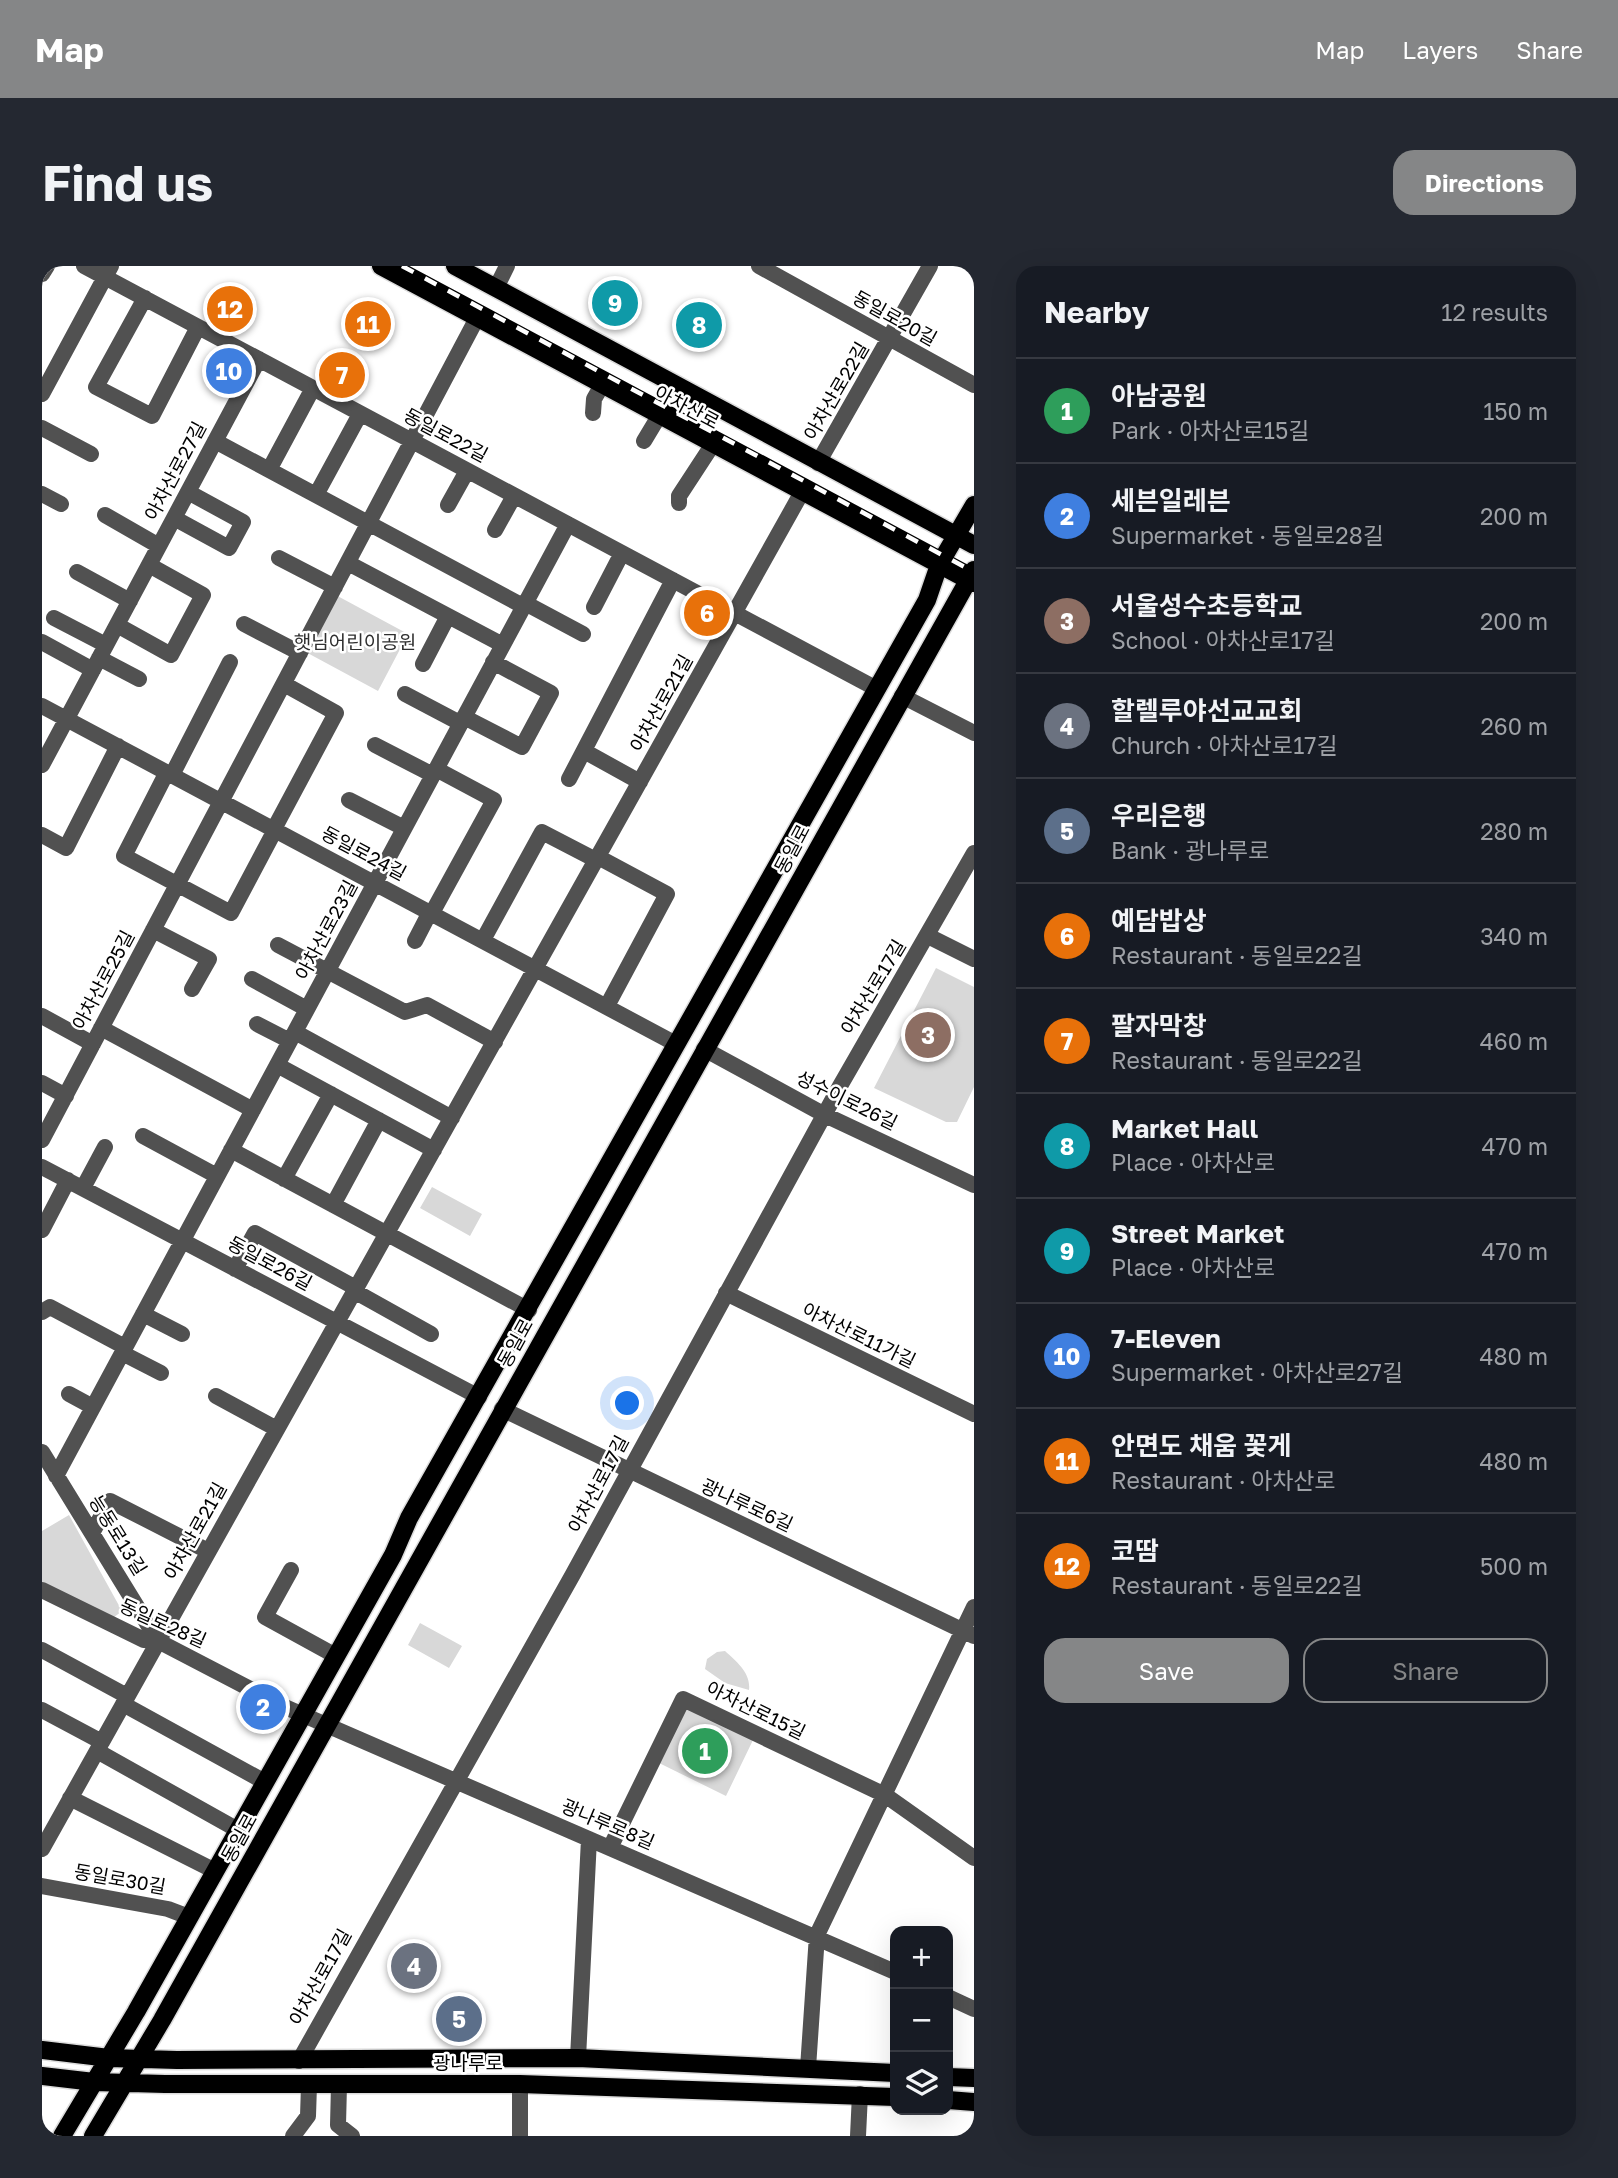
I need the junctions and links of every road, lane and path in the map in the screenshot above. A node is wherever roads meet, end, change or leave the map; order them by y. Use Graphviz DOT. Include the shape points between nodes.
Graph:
graph roads {
  1 [pos="47,266"];
  2 [pos="84,266"];
  3 [pos="380,266"];
  4 [pos="455,266"];
  5 [pos="507,266"];
  6 [pos="759,266"];
  7 [pos="930,266"];
  8 [pos="108,271"];
  9 [pos="42,274"];
  10 [pos="496,288"];
  11 [pos="145,298"];
  12 [pos="477,318"];
  13 [pos="198,327"];
  14 [pos="890,339"];
  15 [pos="259,359"];
  16 [pos="602,385"];
  17 [pos="974,385"];
  18 [pos="313,388"];
  19 [pos="42,394"];
  20 [pos="593,413"];
  21 [pos="360,414"];
  22 [pos="659,415"];
  23 [pos="42,428"];
  24 [pos="215,441"];
  25 [pos="412,441"];
  26 [pos="644,441"];
  27 [pos="713,444"];
  28 [pos="91,454"];
  29 [pos="818,463"];
  30 [pos="269,470"];
  31 [pos="467,471"];
  32 [pos="188,492"];
  33 [pos="802,492"];
  34 [pos="42,494"];
  35 [pos="316,495"];
  36 [pos="514,496"];
  37 [pos="679,503"];
  38 [pos="61,504"];
  39 [pos="448,505"];
  40 [pos="974,505"];
  41 [pos="105,515"];
  42 [pos="174,518"];
  43 [pos="369,523"];
  44 [pos="568,524"];
  45 [pos="495,530"];
  46 [pos="955,536"];
  47 [pos="974,545"];
  48 [pos="159,546"];
  49 [pos="622,553"];
  50 [pos="279,558"];
  51 [pos="348,563"];
  52 [pos="149,565"];
  53 [pos="939,565"];
  54 [pos="77,572"];
  55 [pos="972,578"];
  56 [pos="673,580"];
  57 [pos="335,587"];
  58 [pos="130,601"];
  59 [pos="524,605"];
  60 [pos="594,607"];
  61 [pos="735,614"];
  62 [pos="448,616"];
  63 [pos="54,618"];
  64 [pos="244,624"];
  65 [pos="117,625"];
  66 [pos="583,634"];
  67 [pos="42,642"];
  68 [pos="503,645"];
  69 [pos="899,650"];
  70 [pos="300,653"];
  71 [pos="99,658"];
  72 [pos="230,662"];
  73 [pos="493,662"];
  74 [pos="423,664"];
  75 [pos="139,679"];
  76 [pos="284,684"];
  77 [pos="877,689"];
  78 [pos="905,691"];
  79 [pos="405,694"];
  80 [pos="42,706"];
  81 [pos="67,719"];
  82 [pos="462,720"];
  83 [pos="974,733"];
  84 [pos="375,745"];
  85 [pos="118,746"];
  86 [pos="584,751"];
  87 [pos="42,765"];
  88 [pos="434,772"];
  89 [pos="170,774"];
  90 [pos="569,779"];
  91 [pos="640,782"];
  92 [pos="349,800"];
  93 [pos="222,801"];
  94 [pos="404,828"];
  95 [pos="275,830"];
  96 [pos="42,835"];
  97 [pos="974,853"];
  98 [pos="597,859"];
  99 [pos="375,883"];
  100 [pos="177,884"];
  101 [pos="431,913"];
  102 [pos="153,930"];
  103 [pos="928,936"];
  104 [pos="483,940"];
  105 [pos="415,941"];
  106 [pos="278,945"];
  107 [pos="974,958"];
  108 [pos="720,964"];
  109 [pos="537,969"];
  110 [pos="327,971"];
  111 [pos="252,979"];
  112 [pos="192,989"];
  113 [pos="607,1006"];
  114 [pos="307,1009"];
  115 [pos="42,1016"];
  116 [pos="721,1019"];
  117 [pos="257,1024"];
  118 [pos="101,1028"];
  119 [pos="292,1037"];
  120 [pos="495,1042"];
  121 [pos="93,1044"];
  122 [pos="676,1044"];
  123 [pos="704,1049"];
  124 [pos="277,1065"];
  125 [pos="42,1083"];
  126 [pos="331,1094"];
  127 [pos="66,1096"];
  128 [pos="253,1110"];
  129 [pos="825,1115"];
  130 [pos="452,1118"];
  131 [pos="379,1120"];
  132 [pos="143,1136"];
  133 [pos="42,1140"];
  134 [pos="105,1147"];
  135 [pos="231,1150"];
  136 [pos="434,1150"];
  137 [pos="42,1167"];
  138 [pos="218,1176"];
  139 [pos="285,1179"];
  140 [pos="68,1180"];
  141 [pos="974,1185"];
  142 [pos="83,1188"];
  143 [pos="333,1205"];
  144 [pos="42,1230"];
  145 [pos="386,1234"];
  146 [pos="182,1241"];
  147 [pos="236,1269"];
  148 [pos="355,1290"];
  149 [pos="726,1293"];
  150 [pos="46,1310"];
  151 [pos="529,1310"];
  152 [pos="143,1314"];
  153 [pos="337,1322"];
  154 [pos="182,1334"];
  155 [pos="430,1334"];
  156 [pos="124,1350"];
  157 [pos="161,1373"];
  158 [pos="69,1394"];
  159 [pos="216,1396"];
  160 [pos="479,1397"];
  161 [pos="93,1407"];
  162 [pos="502,1409"];
  163 [pos="974,1414"];
  164 [pos="466,1420"];
  165 [pos="277,1429"];
  166 [pos="42,1452"];
  167 [pos="628,1471"];
  168 [pos="56,1476"];
  169 [pos="92,1533"];
  170 [pos="208,1551"];
  171 [pos="291,1570"];
  172 [pos="42,1590"];
  173 [pos="974,1607"];
  174 [pos="968,1633"];
  175 [pos="158,1641"];
  176 [pos="42,1650"];
  177 [pos="338,1653"];
  178 [pos="351,1682"];
  179 [pos="125,1700"];
  180 [pos="42,1710"];
  181 [pos="304,1713"];
  182 [pos="328,1724"];
  183 [pos="99,1746"];
  184 [pos="265,1782"];
  185 [pos="457,1782"];
  186 [pos="885,1795"];
  187 [pos="70,1798"];
  188 [pos="238,1830"];
  189 [pos="589,1839"];
  190 [pos="610,1848"];
  191 [pos="42,1850"];
  192 [pos="974,1858"];
  193 [pos="215,1871"];
  194 [pos="42,1886"];
  195 [pos="186,1922"];
  196 [pos="817,1935"];
  197 [pos="890,1970"];
  198 [pos="187,1976"];
  199 [pos="953,1999"];
  200 [pos="974,2009"];
  201 [pos="42,2050"];
  202 [pos="109,2057"];
  203 [pos="520,2057"];
  204 [pos="578,2058"];
  205 [pos="139,2059"];
  206 [pos="299,2060"];
  207 [pos="808,2068"];
  208 [pos="890,2073"];
  209 [pos="42,2076"];
  210 [pos="953,2077"];
  211 [pos="974,2078"];
  212 [pos="94,2082"];
  213 [pos="125,2082"];
  214 [pos="520,2084"];
  215 [pos="309,2085"];
  216 [pos="338,2085"];
  217 [pos="860,2094"];
  218 [pos="890,2097"];
  219 [pos="953,2100"];
  220 [pos="974,2102"];
  221 [pos="62,2136"];
  222 [pos="93,2136"];
  223 [pos="293,2136"];
  224 [pos="352,2136"];
  225 [pos="520,2136"];
  226 [pos="858,2136"];
  1 -- 9 [label="street"];
  2 -- 8 [label="street, 동일로22길"];
  3 -- 12 [label="main road, 아차산로"];
  4 -- 10 [label="main road, 아차산로"];
  5 -- 10 [label="street"];
  6 -- 14 [label="street, 동일로20길"];
  7 -- 14 [label="street, 아차산로22길"];
  8 -- 11 [label="street, 동일로22길"];
  8 -- 19 [label="street"];
  10 -- 29 [label="main road, 아차산로"];
  11 -- 13 [label="street, 동일로22길"];
  11 -- 13 [label="street" via="96,387 152,416"];
  12 -- 16 [label="main road, 아차산로"];
  12 -- 25 [label="street, 아차산로25길"];
  13 -- 15 [label="street, 동일로22길"];
  14 -- 17 [label="street, 동일로20길"];
  14 -- 29 [label="street, 아차산로22길"];
  15 -- 18 [label="street, 동일로22길"];
  15 -- 24 [label="street, 아차산로27길"];
  16 -- 20 [label="street"];
  16 -- 22 [label="main road, 아차산로"];
  18 -- 21 [label="street, 동일로22길"];
  18 -- 30 [label="street"];
  21 -- 25 [label="street, 동일로22길"];
  21 -- 35 [label="street"];
  22 -- 26 [label="street"];
  22 -- 27 [label="main road, 아차산로"];
  23 -- 28 [label="street"];
  24 -- 30 [label="street"];
  24 -- 32 [label="street, 아차산로27길"];
  25 -- 31 [label="street, 동일로22길"];
  25 -- 43 [label="street, 아차산로25길"];
  27 -- 33 [label="main road, 아차산로"];
  27 -- 37 [label="street"];
  29 -- 46 [label="main road, 아차산로"];
  30 -- 35 [label="street"];
  31 -- 36 [label="street, 동일로22길"];
  31 -- 39 [label="street"];
  32 -- 42 [label="street, 아차산로27길"];
  32 -- 42 [label="street" via="243,523 229,548"];
  33 -- 53 [label="main road, 아차산로"];
  33 -- 61 [label="street, 아차산로21길"];
  34 -- 38 [label="street"];
  35 -- 43 [label="street"];
  36 -- 44 [label="street, 동일로22길"];
  36 -- 45 [label="street"];
  40 -- 46 [label="main road, 동일로"];
  41 -- 48 [label="street"];
  42 -- 48 [label="street, 아차산로27길"];
  43 -- 51 [label="street, 아차산로25길"];
  43 -- 59 [label="street"];
  44 -- 49 [label="street, 동일로22길"];
  44 -- 59 [label="street, 아차산로23길"];
  46 -- 47 [label="main road, 아차산로"];
  46 -- 53 [label="main road, 동일로"];
  48 -- 52 [label="street, 아차산로27길"];
  49 -- 56 [label="street, 동일로22길"];
  49 -- 60 [label="street"];
  50 -- 57 [label="street"];
  51 -- 57 [label="street, 아차산로25길"];
  51 -- 62 [label="street"];
  52 -- 58 [label="street, 아차산로27길"];
  52 -- 65 [label="street" via="203,595 171,655"];
  53 -- 55 [label="main road, 아차산로"];
  53 -- 69 [label="main road, 동일로" via="927,600"];
  54 -- 58 [label="street"];
  55 -- 78 [label="main road, 동일로"];
  56 -- 61 [label="street, 동일로22길"];
  56 -- 86 [label="street"];
  57 -- 70 [label="street, 아차산로25길"];
  58 -- 65 [label="street, 아차산로27길"];
  59 -- 66 [label="street"];
  59 -- 68 [label="street, 아차산로23길"];
  61 -- 77 [label="street, 동일로22길"];
  61 -- 91 [label="street, 아차산로21길"];
  62 -- 68 [label="street"];
  62 -- 74 [label="street"];
  63 -- 71 [label="street"];
  64 -- 70 [label="street"];
  65 -- 71 [label="street, 아차산로27길"];
  67 -- 71 [label="street"];
  68 -- 73 [label="street, 아차산로23길"];
  69 -- 77 [label="main road, 동일로"];
  69 -- 78 [label="main road" via="909,647 916,652 903,674"];
  70 -- 76 [label="street, 아차산로25길"];
  71 -- 75 [label="street"];
  71 -- 81 [label="street, 아차산로27길"];
  72 -- 89 [label="street"];
  73 -- 82 [label="street, 아차산로23길"];
  73 -- 82 [label="street" via="551,693 522,747"];
  76 -- 93 [label="street, 아차산로25길"];
  76 -- 95 [label="street" via="336,713"];
  77 -- 108 [label="main road, 동일로"];
  78 -- 83 [label="street"];
  78 -- 116 [label="main road, 동일로"];
  79 -- 82 [label="street"];
  80 -- 81 [label="street, 동일로24길"];
  81 -- 85 [label="street, 동일로24길"];
  81 -- 87 [label="street, 아차산로27길"];
  82 -- 88 [label="street, 아차산로23길"];
  84 -- 88 [label="street"];
  85 -- 89 [label="street, 동일로24길"];
  85 -- 96 [label="street" via="66,848"];
  86 -- 90 [label="street"];
  86 -- 91 [label="street"];
  88 -- 94 [label="street, 아차산로23길"];
  88 -- 101 [label="street" via="494,800"];
  89 -- 93 [label="street, 동일로24길"];
  89 -- 100 [label="street" via="124,856"];
  91 -- 98 [label="street, 아차산로21길"];
  92 -- 94 [label="street"];
  93 -- 95 [label="street, 동일로24길"];
  93 -- 100 [label="street, 아차산로25길"];
  94 -- 99 [label="street, 아차산로23길"];
  95 -- 99 [label="street, 동일로24길"];
  95 -- 100 [label="street" via="232,913"];
  97 -- 103 [label="street, 아차산로17길"];
  98 -- 104 [label="street" via="542,832"];
  98 -- 109 [label="street, 아차산로21길"];
  98 -- 113 [label="street" via="667,894"];
  99 -- 101 [label="street, 동일로24길"];
  99 -- 110 [label="street, 아차산로23길"];
  100 -- 102 [label="street, 아차산로25길"];
  101 -- 104 [label="street, 동일로24길"];
  101 -- 105 [label="street"];
  102 -- 112 [label="street" via="209,958"];
  102 -- 118 [label="street, 아차산로25길"];
  103 -- 107 [label="street"];
  103 -- 129 [label="street, 아차산로17길"];
  104 -- 109 [label="street, 동일로24길"];
  106 -- 110 [label="street"];
  108 -- 116 [label="main road" via="722,985 704,1017 711,1023"];
  108 -- 122 [label="main road, 동일로"];
  109 -- 113 [label="street, 동일로24길"];
  109 -- 120 [label="street, 아차산로21길"];
  110 -- 114 [label="street, 아차산로23길"];
  110 -- 120 [label="street" via="405,1012 427,1005"];
  111 -- 114 [label="street"];
  113 -- 122 [label="street, 동일로24길"];
  114 -- 119 [label="street, 아차산로23길"];
  115 -- 121 [label="street"];
  116 -- 123 [label="main road, 동일로"];
  117 -- 119 [label="street"];
  118 -- 121 [label="street, 아차산로25길"];
  118 -- 128 [label="street"];
  119 -- 124 [label="street, 아차산로23길"];
  119 -- 130 [label="street"];
  120 -- 130 [label="street, 아차산로21길"];
  121 -- 127 [label="street, 아차산로25길"];
  122 -- 151 [label="main road, 동일로"];
  123 -- 129 [label="street, 성수이로26길"];
  123 -- 162 [label="main road, 동일로"];
  124 -- 126 [label="street"];
  124 -- 128 [label="street, 아차산로23길"];
  125 -- 127 [label="street"];
  126 -- 131 [label="street"];
  126 -- 139 [label="street"];
  127 -- 133 [label="street, 아차산로25길"];
  128 -- 135 [label="street, 아차산로23길"];
  129 -- 141 [label="street, 성수이로26길"];
  129 -- 149 [label="street, 아차산로17길"];
  130 -- 136 [label="street, 아차산로21길"];
  131 -- 136 [label="street"];
  131 -- 143 [label="street"];
  132 -- 138 [label="street"];
  134 -- 142 [label="street"];
  135 -- 138 [label="street, 아차산로23길"];
  135 -- 139 [label="street"];
  136 -- 145 [label="street, 아차산로21길"];
  137 -- 140 [label="street, 동일로26길"];
  138 -- 146 [label="street, 아차산로23길"];
  139 -- 143 [label="street"];
  140 -- 142 [label="street, 동일로26길"];
  140 -- 144 [label="street"];
  142 -- 146 [label="street, 동일로26길"];
  143 -- 145 [label="street"];
  145 -- 148 [label="street, 아차산로21길"];
  145 -- 151 [label="street, 동일로"];
  146 -- 147 [label="street, 동일로26길"];
  146 -- 152 [label="street, 아차산로23길"];
  147 -- 148 [label="street" via="255,1234"];
  147 -- 153 [label="street, 동일로26길"];
  148 -- 153 [label="street, 아차산로21길"];
  148 -- 155 [label="street"];
  149 -- 163 [label="street, 아차산로11가길"];
  149 -- 167 [label="street, 아차산로17길"];
  150 -- 156 [label="street"];
  151 -- 160 [label="main road, 동일로"];
  152 -- 154 [label="street"];
  152 -- 156 [label="street, 아차산로23길"];
  153 -- 160 [label="street, 동일로26길"];
  153 -- 165 [label="street, 아차산로21길"];
  156 -- 157 [label="street"];
  156 -- 161 [label="street, 아차산로23길"];
  158 -- 161 [label="street"];
  159 -- 165 [label="street"];
  160 -- 164 [label="main road, 동일로"];
  161 -- 168 [label="street, 아차산로23길"];
  162 -- 164 [label="main road" via="483,1411"];
  162 -- 167 [label="street, 광나루로6길"];
  162 -- 178 [label="main road, 동일로"];
  164 -- 177 [label="main road, 동일로"];
  165 -- 170 [label="street, 아차산로21길"];
  166 -- 168 [label="street, 능동로13길"];
  167 -- 174 [label="street, 광나루로6길"];
  167 -- 185 [label="street, 아차산로17길"];
  168 -- 169 [label="street, 능동로13길"];
  169 -- 170 [label="street" via="110,1500"];
  169 -- 175 [label="street, 능동로13길"];
  170 -- 175 [label="street, 아차산로21길"];
  171 -- 177 [label="street" via="265,1617"];
  172 -- 175 [label="street, 동일로28길" via="144,1640"];
  173 -- 174 [label="street"];
  174 -- 186 [label="street"];
  175 -- 179 [label="street, 아차산로21길"];
  175 -- 181 [label="street, 동일로28길"];
  176 -- 179 [label="street"];
  177 -- 178 [label="main road" via="340,1669 333,1682 340,1686"];
  177 -- 181 [label="main road, 동일로"];
  178 -- 182 [label="main road, 동일로"];
  179 -- 183 [label="street, 아차산로21길"];
  179 -- 184 [label="street"];
  180 -- 183 [label="street, 동일로"];
  181 -- 182 [label="street, 광나루로8길"];
  181 -- 184 [label="main road, 동일로"];
  182 -- 185 [label="street, 광나루로8길"];
  182 -- 198 [label="main road, 동일로"];
  183 -- 187 [label="street, 아차산로21길"];
  183 -- 188 [label="street, 동일로"];
  184 -- 188 [label="main road, 동일로"];
  185 -- 189 [label="street, 광나루로8길"];
  185 -- 206 [label="street, 아차산로17길"];
  186 -- 190 [label="street, 아차산로15길" via="683,1699"];
  186 -- 192 [label="street, 아차산로15길"];
  186 -- 196 [label="street"];
  187 -- 191 [label="street, 아차산로21길"];
  187 -- 193 [label="street, 동일로"];
  188 -- 193 [label="main road, 동일로"];
  189 -- 190 [label="street, 광나루로8길"];
  189 -- 204 [label="street"];
  190 -- 196 [label="street, 광나루로8길"];
  193 -- 195 [label="main road, 동일로"];
  194 -- 195 [label="street, 동일로30길" via="168,1909"];
  195 -- 198 [label="main road" via="182,1949 169,1973"];
  195 -- 202 [label="main road, 동일로"];
  196 -- 197 [label="street, 광나루로8길"];
  196 -- 207 [label="street"];
  198 -- 205 [label="main road, 동일로"];
  199 -- 200 [label="street"];
  201 -- 202 [label="main road, 광나루로"];
  202 -- 205 [label="main road, 광나루로"];
  202 -- 212 [label="main road, 동일로"];
  203 -- 204 [label="main road, 광나루로"];
  203 -- 206 [label="main road, 광나루로"];
  203 -- 214 [label="main road"];
  204 -- 207 [label="main road, 광나루로"];
  205 -- 206 [label="main road, 광나루로"];
  205 -- 213 [label="main road, 동일로"];
  207 -- 208 [label="main road, 광나루로"];
  209 -- 212 [label="main road, 광나루로"];
  210 -- 211 [label="main road"];
  212 -- 213 [label="main road, 광나루로"];
  212 -- 221 [label="main road, 동일로"];
  213 -- 215 [label="main road, 광나루로"];
  213 -- 222 [label="main road, 동일로"];
  214 -- 216 [label="main road, 광나루로"];
  214 -- 217 [label="main road, 광나루로"];
  214 -- 225 [label="street"];
  215 -- 216 [label="main road, 광나루로"];
  215 -- 223 [label="street" via="308,2116"];
  216 -- 224 [label="street" via="338,2125"];
  217 -- 218 [label="main road, 광나루로"];
  217 -- 226 [label="street"];
  219 -- 220 [label="main road"];
}
